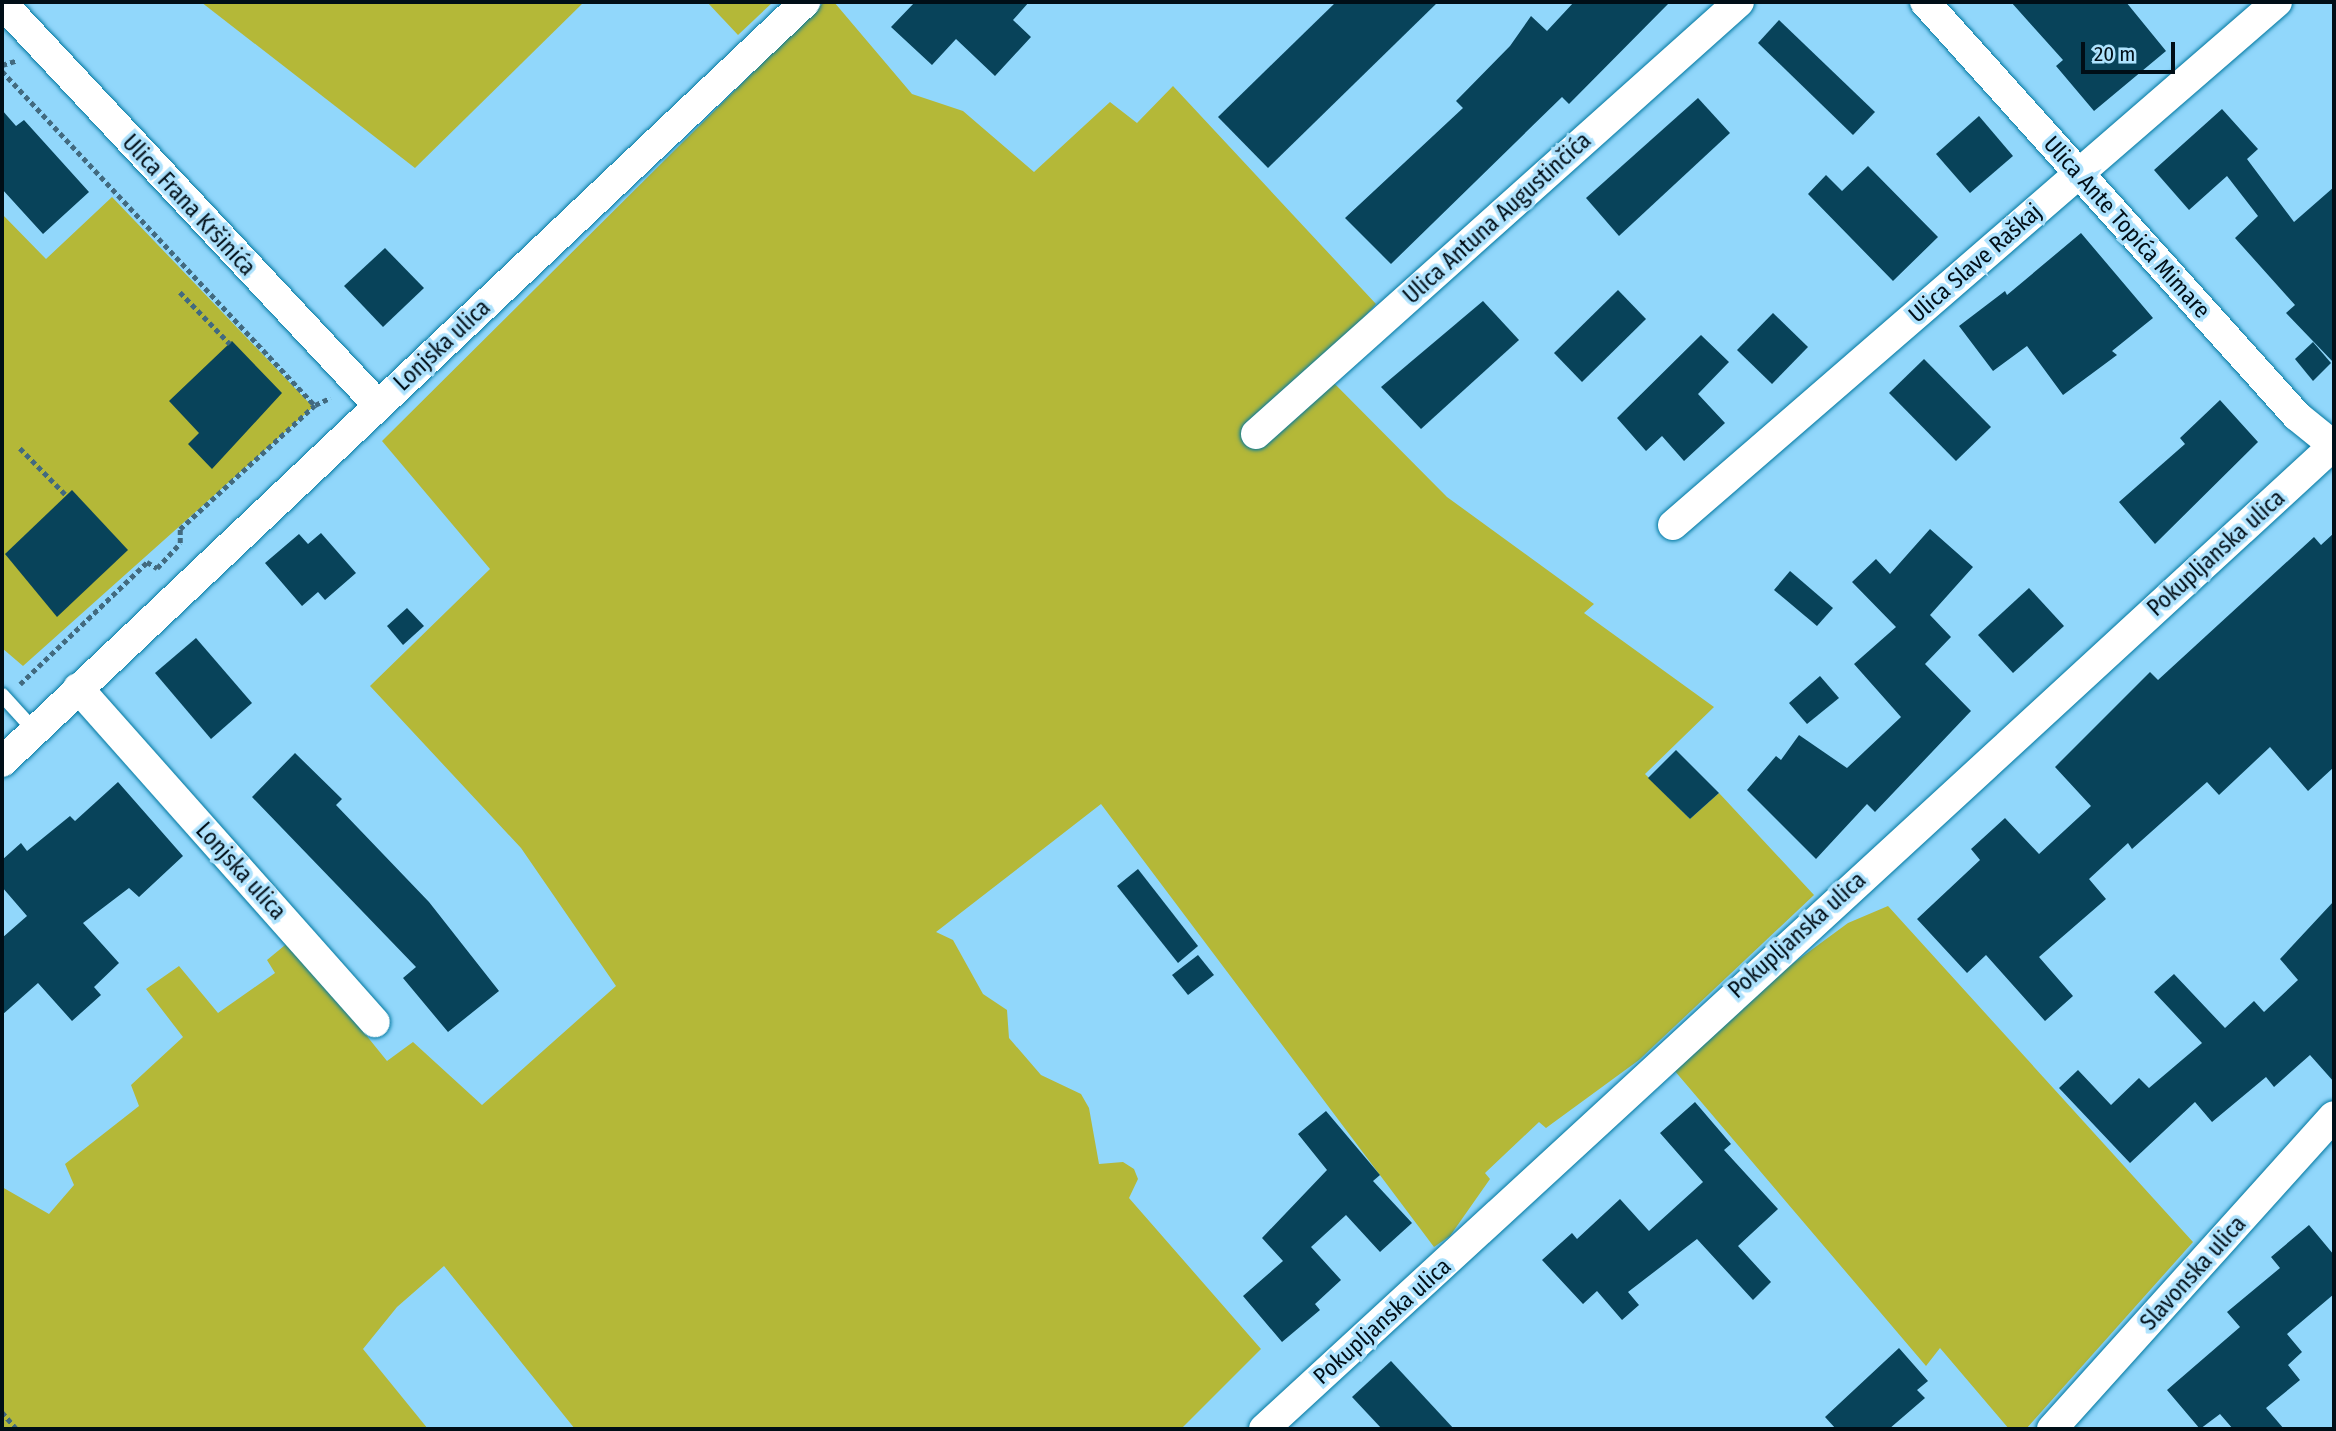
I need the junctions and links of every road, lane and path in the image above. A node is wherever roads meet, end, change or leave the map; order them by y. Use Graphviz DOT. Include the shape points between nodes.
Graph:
graph roads {
  1 [pos="805,2"];
  2 [pos="1739,2"];
  3 [pos="1925,2"];
  4 [pos="2277,2"];
  5 [pos="2,4"];
  6 [pos="2,71"];
  7 [pos="2078,174"];
  8 [pos="180,292"];
  9 [pos="230,344"];
  10 [pos="355,382"];
  11 [pos="315,405"];
  12 [pos="378,405"];
  13 [pos="1256,433"];
  14 [pos="2334,445"];
  15 [pos="20,448"];
  16 [pos="67,495"];
  17 [pos="1673,524"];
  18 [pos="78,688"];
  19 [pos="3,696"];
  20 [pos="34,730"];
  21 [pos="2,762"];
  22 [pos="375,1022"];
  23 [pos="2334,1116"];
  24 [pos="2,1412"];
  25 [pos="17,1429"];
  26 [pos="1264,1429"];
  27 [pos="2052,1429"];
  1 -- 12 [label="street, Lonjska ulica"];
  2 -- 13 [label="street, Ulica Antuna Augustinčića"];
  3 -- 7 [label="street, Ulica Ante Topića Mimare"];
  4 -- 7 [label="street, Ulica Slave Raškaj"];
  5 -- 10 [label="street, Ulica Frana Kršinića"];
  6 -- 11 [label="path"];
  7 -- 14 [label="street, Ulica Ante Topića Mimare" via="2297,416"];
  7 -- 17 [label="street, Ulica Slave Raškaj"];
  8 -- 9 [label="path"];
  10 -- 11 [label="path"];
  10 -- 12 [label="street, Ulica Frana Kršinića"];
  11 -- 19 [label="path" via="180,529 180,543 157,568 147,562"];
  12 -- 18 [label="street, Lonjska ulica"];
  14 -- 26 [label="street, Pokupljanska ulica"];
  15 -- 16 [label="path"];
  18 -- 20 [label="street, Lonjska ulica"];
  18 -- 22 [label="street, Lonjska ulica"];
  19 -- 20 [label="lane"];
  20 -- 21 [label="street, Lonjska ulica"];
  23 -- 27 [label="street, Slavonska ulica"];
  24 -- 25 [label="path"];
}
